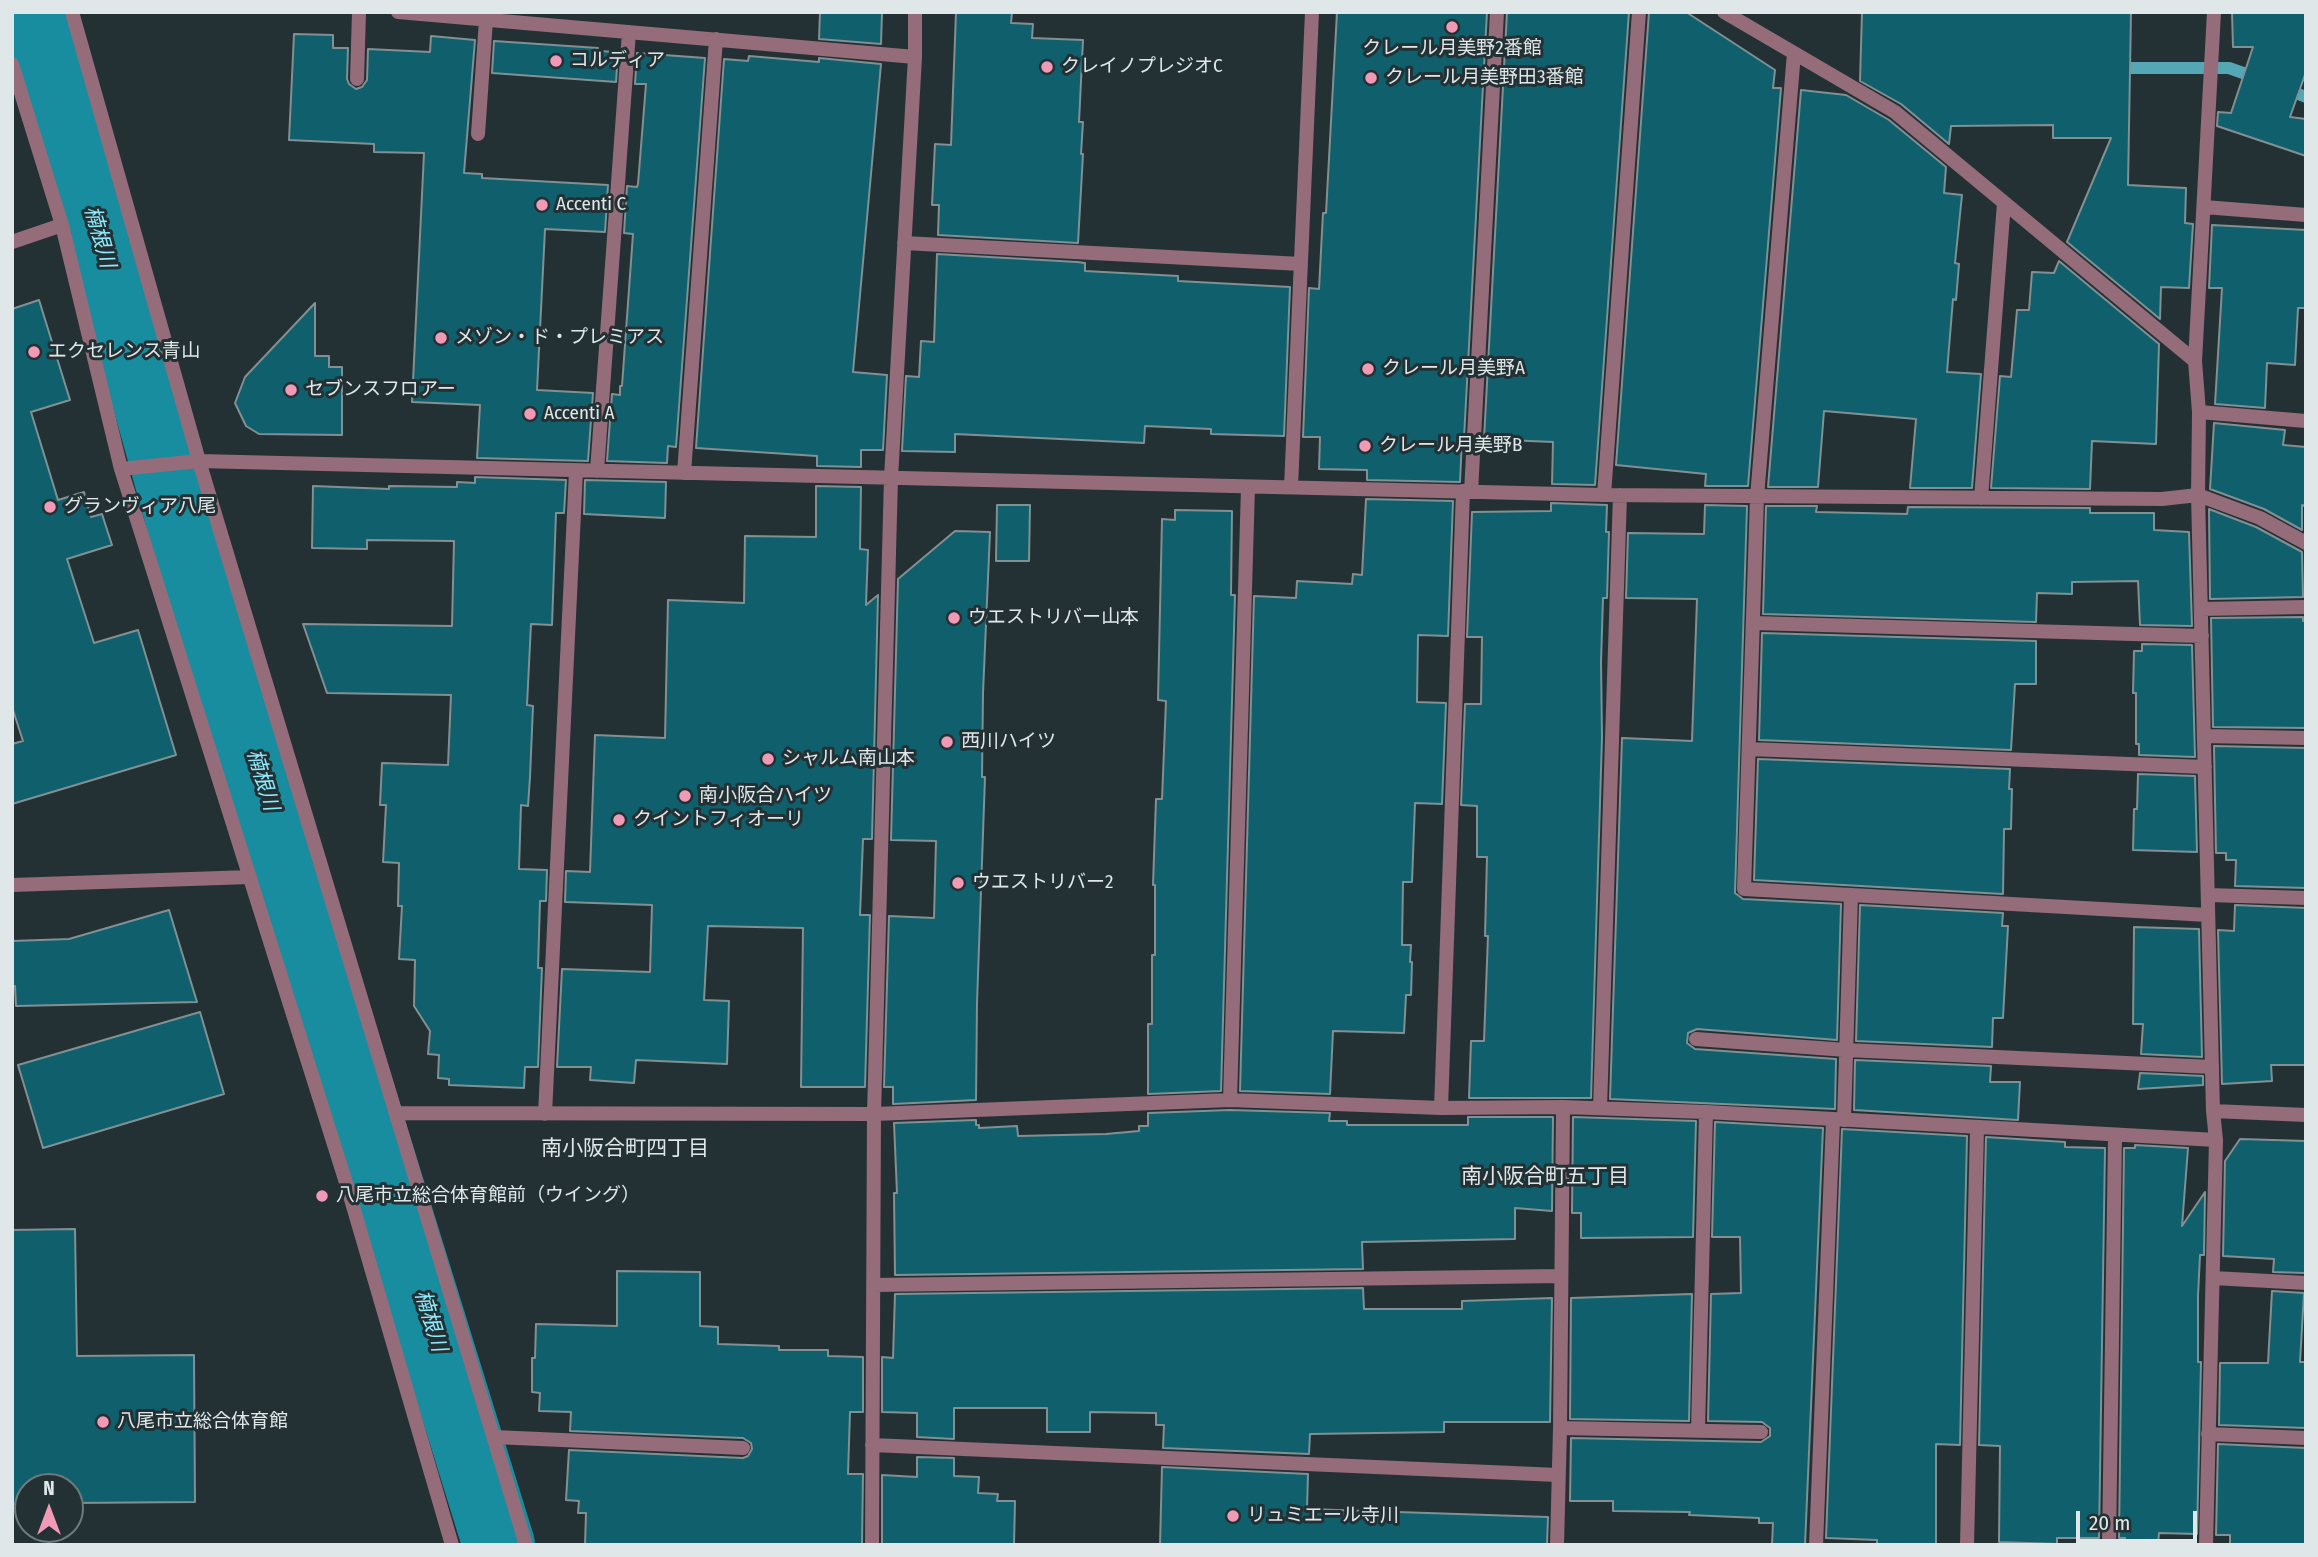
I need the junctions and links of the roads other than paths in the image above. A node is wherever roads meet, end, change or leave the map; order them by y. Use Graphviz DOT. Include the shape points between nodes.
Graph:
graph roads {
  1 [pos="72,12"];
  2 [pos="359,12"];
  3 [pos="398,12"];
  4 [pos="915,12"];
  5 [pos="1312,12"];
  6 [pos="1497,12"];
  7 [pos="1639,12"];
  8 [pos="1724,12"];
  9 [pos="2214,12"];
  10 [pos="486,20"];
  11 [pos="629,32"];
  12 [pos="716,39"];
  13 [pos="1794,53"];
  14 [pos="915,57"];
  15 [pos="12,64"];
  16 [pos="357,79"];
  17 [pos="478,134"];
  18 [pos="2004,203"];
  19 [pos="2204,207"];
  20 [pos="2306,215"];
  21 [pos="62,225"];
  22 [pos="12,242"];
  23 [pos="904,243"];
  24 [pos="1301,264"];
  25 [pos="2195,361"];
  26 [pos="2199,412"];
  27 [pos="2306,421"];
  28 [pos="194,462"];
  29 [pos="121,468"];
  30 [pos="576,471"];
  31 [pos="597,471"];
  32 [pos="684,473"];
  33 [pos="891,478"];
  34 [pos="1248,487"];
  35 [pos="1291,487"];
  36 [pos="1467,492"];
  37 [pos="1604,495"];
  38 [pos="1620,495"];
  39 [pos="2198,495"];
  40 [pos="1757,497"];
  41 [pos="1981,498"];
  42 [pos="2306,543"];
  43 [pos="2306,607"];
  44 [pos="2201,609"];
  45 [pos="1753,623"];
  46 [pos="2202,636"];
  47 [pos="2204,736"];
  48 [pos="2306,738"];
  49 [pos="1749,749"];
  50 [pos="2205,767"];
  51 [pos="250,877"];
  52 [pos="12,885"];
  53 [pos="1851,895"];
  54 [pos="2208,895"];
  55 [pos="2306,898"];
  56 [pos="2208,915"];
  57 [pos="1696,1039"];
  58 [pos="1846,1050"];
  59 [pos="2212,1067"];
  60 [pos="1230,1100"];
  61 [pos="1563,1107"];
  62 [pos="1441,1108"];
  63 [pos="1600,1108"];
  64 [pos="2213,1111"];
  65 [pos="1706,1112"];
  66 [pos="397,1113"];
  67 [pos="545,1114"];
  68 [pos="874,1114"];
  69 [pos="2306,1115"];
  70 [pos="1838,1120"];
  71 [pos="1977,1128"];
  72 [pos="2115,1135"];
  73 [pos="2216,1140"];
  74 [pos="1561,1276"];
  75 [pos="2213,1278"];
  76 [pos="2306,1283"];
  77 [pos="873,1285"];
  78 [pos="1560,1428"];
  79 [pos="1698,1430"];
  80 [pos="1761,1432"];
  81 [pos="2208,1434"];
  82 [pos="494,1437"];
  83 [pos="2306,1438"];
  84 [pos="872,1445"];
  85 [pos="743,1448"];
  86 [pos="1558,1475"];
  87 [pos="452,1545"];
  88 [pos="526,1545"];
  89 [pos="872,1545"];
  90 [pos="1556,1545"];
  91 [pos="1816,1545"];
  92 [pos="1967,1545"];
  93 [pos="2109,1545"];
  94 [pos="2206,1545"];
  1 -- 28 [label="street"];
  2 -- 16 [label="street"];
  3 -- 10 [label="street"];
  4 -- 14 [label="street"];
  5 -- 24 [label="street"];
  6 -- 36 [label="street"];
  7 -- 37 [label="street"];
  8 -- 13 [label="street"];
  9 -- 19 [label="street"];
  10 -- 11 [label="street"];
  10 -- 17 [label="street"];
  11 -- 12 [label="street"];
  11 -- 31 [label="street"];
  12 -- 14 [label="street"];
  12 -- 32 [label="street"];
  13 -- 18 [label="street" via="1895,112"];
  13 -- 40 [label="street"];
  14 -- 23 [label="street"];
  15 -- 21 [label="street"];
  18 -- 25 [label="street"];
  18 -- 41 [label="street"];
  19 -- 20 [label="street"];
  19 -- 25 [label="street"];
  21 -- 22 [label="street"];
  21 -- 29 [label="street"];
  23 -- 24 [label="street"];
  23 -- 33 [label="street"];
  24 -- 35 [label="street"];
  25 -- 26 [label="street"];
  26 -- 27 [label="street"];
  26 -- 39 [label="street"];
  28 -- 29 [label="street"];
  28 -- 30 [label="street"];
  28 -- 66 [label="street"];
  29 -- 51 [label="street"];
  30 -- 31 [label="street"];
  30 -- 67 [label="street"];
  31 -- 32 [label="street"];
  32 -- 33 [label="street"];
  33 -- 34 [label="street"];
  33 -- 68 [label="street"];
  34 -- 35 [label="street"];
  34 -- 60 [label="street"];
  35 -- 36 [label="street"];
  36 -- 37 [label="street"];
  36 -- 62 [label="street"];
  37 -- 38 [label="street"];
  38 -- 40 [label="street"];
  38 -- 63 [label="street"];
  39 -- 41 [label="street" via="2162,499"];
  39 -- 42 [label="street" via="2260,518"];
  39 -- 44 [label="street"];
  40 -- 41 [label="street"];
  40 -- 45 [label="street"];
  43 -- 44 [label="street"];
  44 -- 46 [label="street"];
  45 -- 46 [label="street"];
  45 -- 49 [label="street"];
  46 -- 47 [label="street"];
  47 -- 48 [label="street"];
  47 -- 50 [label="street"];
  49 -- 50 [label="street"];
  49 -- 53 [label="street" via="1744,888"];
  50 -- 54 [label="street"];
  51 -- 52 [label="street"];
  51 -- 87 [label="street"];
  53 -- 56 [label="street"];
  53 -- 58 [label="street"];
  54 -- 55 [label="street"];
  54 -- 56 [label="street"];
  56 -- 59 [label="street"];
  57 -- 58 [label="street"];
  58 -- 59 [label="street"];
  58 -- 70 [label="street"];
  59 -- 64 [label="street"];
  60 -- 62 [label="street"];
  60 -- 68 [label="street"];
  61 -- 62 [label="street"];
  61 -- 63 [label="street"];
  61 -- 74 [label="street"];
  63 -- 65 [label="street"];
  64 -- 69 [label="street"];
  64 -- 73 [label="street"];
  65 -- 70 [label="street"];
  65 -- 79 [label="street"];
  66 -- 67 [label="street"];
  66 -- 82 [label="street"];
  67 -- 68 [label="street"];
  68 -- 77 [label="street"];
  70 -- 71 [label="street"];
  70 -- 91 [label="street"];
  71 -- 72 [label="street"];
  71 -- 92 [label="street"];
  72 -- 73 [label="street"];
  72 -- 93 [label="street"];
  73 -- 75 [label="street"];
  74 -- 77 [label="street"];
  74 -- 78 [label="street"];
  75 -- 76 [label="street"];
  75 -- 81 [label="street"];
  77 -- 84 [label="street"];
  78 -- 79 [label="street"];
  78 -- 86 [label="street"];
  79 -- 80 [label="street"];
  81 -- 83 [label="street"];
  81 -- 94 [label="street"];
  82 -- 85 [label="street"];
  82 -- 88 [label="street"];
  84 -- 86 [label="street"];
  84 -- 89 [label="street"];
  86 -- 90 [label="street"];
}
